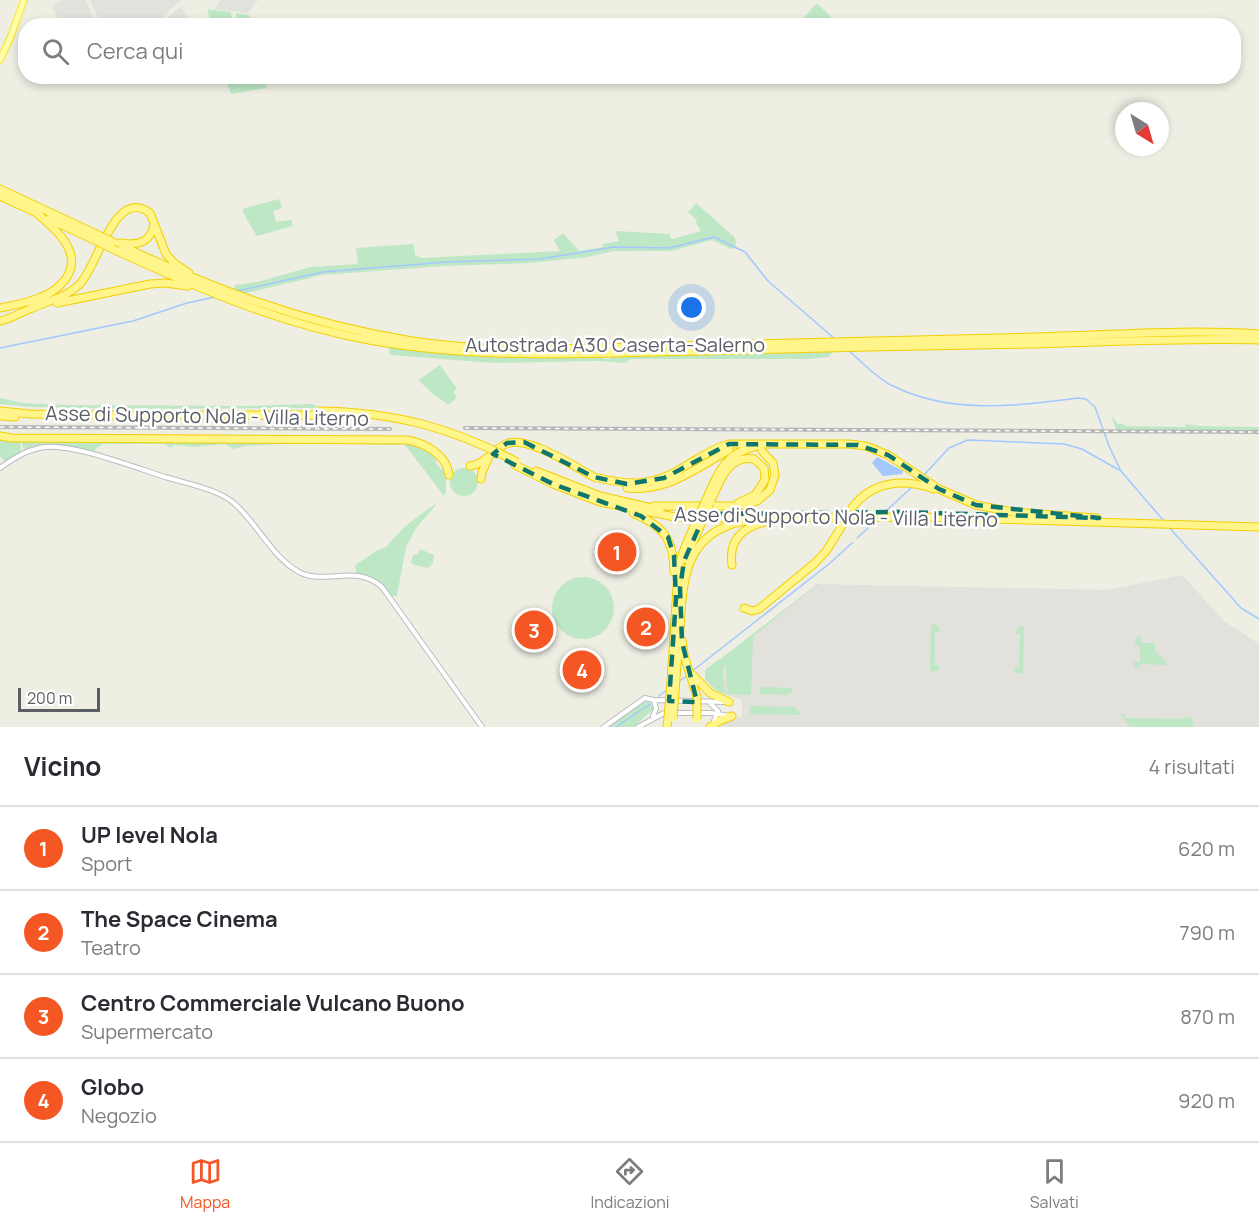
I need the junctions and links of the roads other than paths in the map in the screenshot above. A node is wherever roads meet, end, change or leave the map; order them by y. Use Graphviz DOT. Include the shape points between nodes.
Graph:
graph roads {
  1 [pos="24,0"];
  2 [pos="0,60"];
  3 [pos="0,189"];
  4 [pos="0,196"];
  5 [pos="35,212"];
  6 [pos="154,221"];
  7 [pos="93,236"];
  8 [pos="113,242"];
  9 [pos="206,289"];
  10 [pos="227,297"];
  11 [pos="51,301"];
  12 [pos="27,302"];
  13 [pos="40,305"];
  14 [pos="0,308"];
  15 [pos="0,321"];
  16 [pos="1259,334"];
  17 [pos="1259,340"];
  18 [pos="864,345"];
  19 [pos="0,409"];
  20 [pos="318,413"];
  21 [pos="78,415"];
  22 [pos="0,417"];
  23 [pos="0,436"];
  24 [pos="764,447"];
  25 [pos="729,450"];
  26 [pos="489,457"];
  27 [pos="516,464"];
  28 [pos="470,466"];
  29 [pos="0,468"];
  30 [pos="449,476"];
  31 [pos="594,477"];
  32 [pos="481,479"];
  33 [pos="924,483"];
  34 [pos="600,502"];
  35 [pos="628,503"];
  36 [pos="708,503"];
  37 [pos="726,506"];
  38 [pos="852,508"];
  39 [pos="867,516"];
  40 [pos="894,516"];
  41 [pos="1100,518"];
  42 [pos="768,519"];
  43 [pos="1145,522"];
  44 [pos="843,524"];
  45 [pos="1259,525"];
  46 [pos="732,565"];
  47 [pos="678,597"];
  48 [pos="744,608"];
  49 [pos="677,626"];
  50 [pos="693,677"];
  51 [pos="654,700"];
  52 [pos="708,702"];
  53 [pos="729,702"];
  54 [pos="718,714"];
  55 [pos="732,716"];
  56 [pos="650,719"];
  57 [pos="669,723"];
  58 [pos="697,723"];
  59 [pos="711,726"];
  60 [pos="482,727"];
  61 [pos="604,727"];
  62 [pos="638,727"];
  1 -- 2 [label="main road"];
  3 -- 7 [label="highway"];
  4 -- 5 [label="highway"];
  5 -- 7 [label="highway"];
  5 -- 12 [label="highway" via="63,238 71,263 61,284"];
  6 -- 8 [label="highway" via="152,233 141,243"];
  6 -- 9 [label="highway" via="169,257"];
  6 -- 11 [label="highway" via="150,213 137,207 122,212 87,276 69,293"];
  7 -- 8 [label="highway, bridge"];
  7 -- 9 [label="highway, bridge"];
  8 -- 9 [label="highway"];
  9 -- 10 [label="highway"];
  9 -- 13 [label="highway" via="157,283"];
  10 -- 18 [label="highway, Autostrada A30 Caserta-Salerno" via="350,330 485,348"];
  10 -- 18 [label="highway, Autostrada A30 Caserta-Salerno" via="294,322 369,340 486,354 825,349"];
  11 -- 12 [label="highway"];
  11 -- 13 [label="highway"];
  12 -- 14 [label="highway"];
  13 -- 15 [label="highway"];
  16 -- 18 [label="highway, Autostrada A30 Caserta-Salerno"];
  17 -- 18 [label="highway, Autostrada A30 Caserta-Salerno"];
  19 -- 20 [label="highway, Asse di Supporto Nola - Villa Literno"];
  19 -- 21 [label="highway, Asse di Supporto Nola - Villa Literno"];
  20 -- 21 [label="highway, Asse di Supporto Nola - Villa Literno"];
  20 -- 27 [label="highway, Asse di Supporto Nola - Villa Literno, bridge" via="423,427"];
  21 -- 22 [label="highway"];
  23 -- 30 [label="highway" via="402,440 435,452"];
  24 -- 31 [label="highway" via="722,446 671,475 650,482 627,484"];
  24 -- 33 [label="highway" via="866,446 888,454"];
  24 -- 36 [label="highway" via="742,451 728,459"];
  24 -- 37 [label="highway" via="775,471 770,490 747,505"];
  25 -- 31 [label="highway" via="684,477 658,487 624,488"];
  26 -- 28 [label="highway"];
  26 -- 31 [label="highway" via="507,443 524,442"];
  26 -- 32 [label="highway"];
  27 -- 34 [label="highway, Asse di Supporto Nola - Villa Literno"];
  27 -- 35 [label="highway, Asse di Supporto Nola - Villa Literno"];
  29 -- 60 [label="street" via="30,451 63,448 215,492 237,506 297,571 319,576 359,575 374,580"];
  33 -- 38 [label="highway" via="895,483 876,488"];
  33 -- 41 [label="highway" via="976,506"];
  34 -- 42 [label="highway, Asse di Supporto Nola - Villa Literno" via="675,517"];
  34 -- 47 [label="highway" via="641,516 663,531 673,549"];
  35 -- 37 [label="highway"];
  35 -- 39 [label="highway, Asse di Supporto Nola - Villa Literno" via="692,514"];
  36 -- 37 [label="highway" via="734,462 749,458 758,461 766,473 759,491 743,502"];
  36 -- 47 [label="highway, bridge" via="679,563"];
  39 -- 40 [label="highway, Asse di Supporto Nola - Villa Literno"];
  39 -- 40 [label="highway"];
  39 -- 42 [label="highway, Asse di Supporto Nola - Villa Literno"];
  40 -- 41 [label="highway, Asse di Supporto Nola - Villa Literno"];
  40 -- 43 [label="highway, Asse di Supporto Nola - Villa Literno"];
  41 -- 43 [label="highway, Asse di Supporto Nola - Villa Literno"];
  42 -- 46 [label="highway" via="736,537"];
  42 -- 47 [label="highway" via="741,522 715,533 698,547"];
  43 -- 45 [label="highway, Asse di Supporto Nola - Villa Literno"];
  44 -- 48 [label="highway" via="827,550 808,570 759,609"];
  47 -- 49 [label="highway"];
  49 -- 50 [label="highway"];
  49 -- 57 [label="highway, bridge"];
  50 -- 53 [label="highway" via="710,693"];
  50 -- 58 [label="highway, bridge"];
  51 -- 52 [label="street"];
  51 -- 56 [label="street" via="656,712"];
  51 -- 61 [label="street" via="641,699"];
  52 -- 53 [label="street"];
  52 -- 54 [label="street"];
  54 -- 55 [label="street"];
  54 -- 56 [label="street" via="664,713"];
  54 -- 59 [label="street"];
  55 -- 59 [label="highway"];
  56 -- 62 [label="street"];
}
